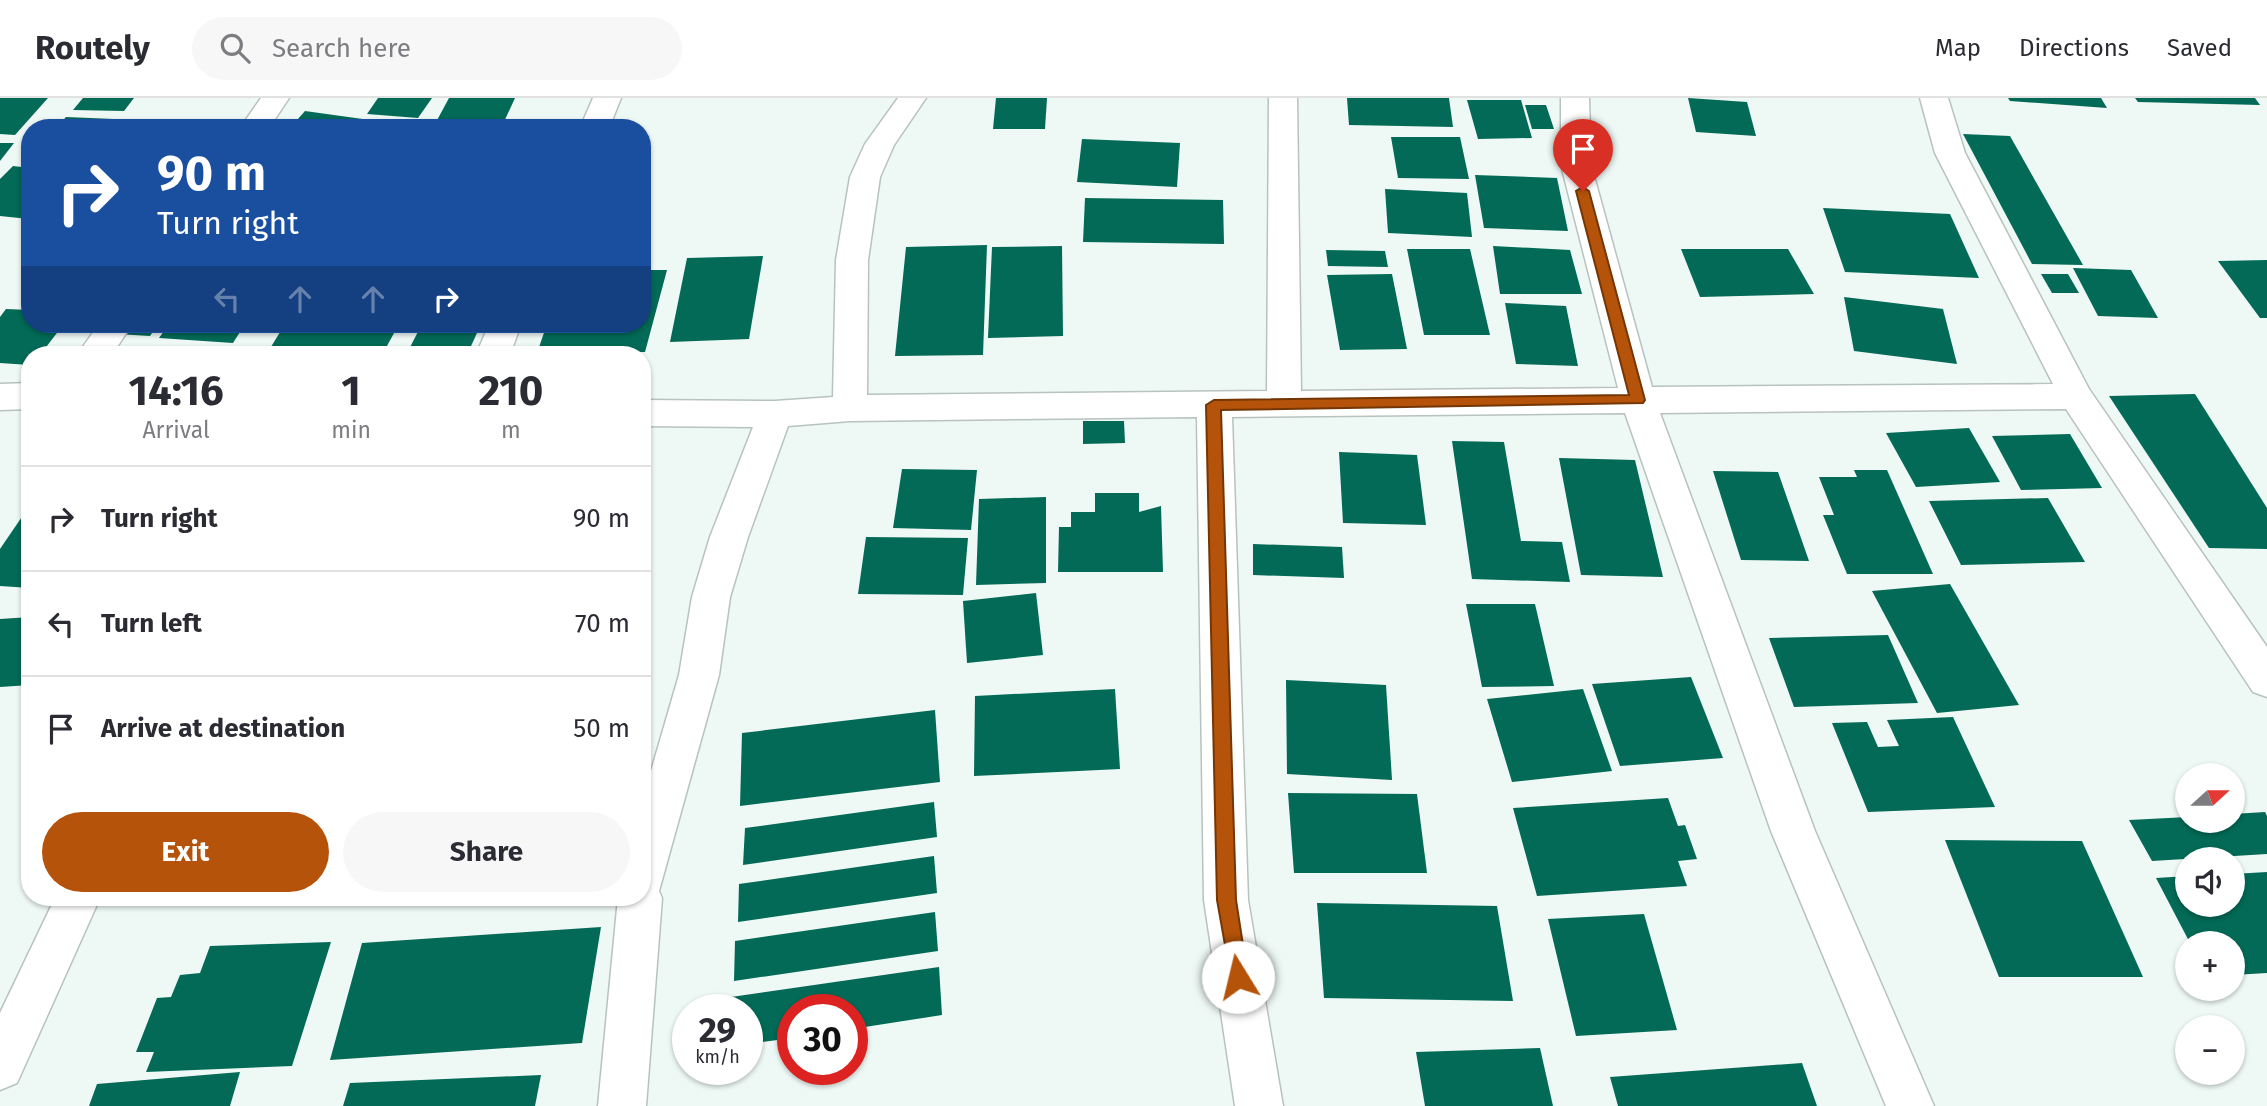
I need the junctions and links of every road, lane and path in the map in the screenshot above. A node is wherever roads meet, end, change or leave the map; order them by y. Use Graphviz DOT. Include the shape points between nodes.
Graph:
graph roads {
  1 [pos="275,98"];
  2 [pos="607,98"];
  3 [pos="912,98"];
  4 [pos="1283,98"];
  5 [pos="1576,98"];
  6 [pos="1934,98"];
  7 [pos="260,119"];
  8 [pos="598,119"];
  9 [pos="21,396"];
  10 [pos="2076,396"];
  11 [pos="0,397"];
  12 [pos="1638,400"];
  13 [pos="1284,403"];
  14 [pos="1214,405"];
  15 [pos="850,408"];
  16 [pos="651,413"];
  17 [pos="775,414"];
  18 [pos="2267,680"];
  19 [pos="651,847"];
  20 [pos="74,906"];
  21 [pos="639,906"];
  22 [pos="0,1066"];
  23 [pos="622,1106"];
  24 [pos="1259,1106"];
  25 [pos="1910,1106"];
  1 -- 7 [label="street"];
  2 -- 8 [label="street"];
  3 -- 15 [label="street" via="880,144 865,177 852,260"];
  4 -- 13 [label="street"];
  5 -- 12 [label="street" via="1576,165"];
  6 -- 10 [label="street" via="1950,153"];
  9 -- 11 [label="street"];
  10 -- 12 [label="street"];
  10 -- 18 [label="street"];
  12 -- 13 [label="street"];
  12 -- 25 [label="street" via="1793,831"];
  13 -- 14 [label="street"];
  14 -- 15 [label="street"];
  14 -- 24 [label="street" via="1226,900"];
  15 -- 17 [label="street"];
  16 -- 17 [label="street"];
  17 -- 19 [label="street" via="711,597 699,675"];
  20 -- 22 [label="street"];
  21 -- 23 [label="street"];
}
